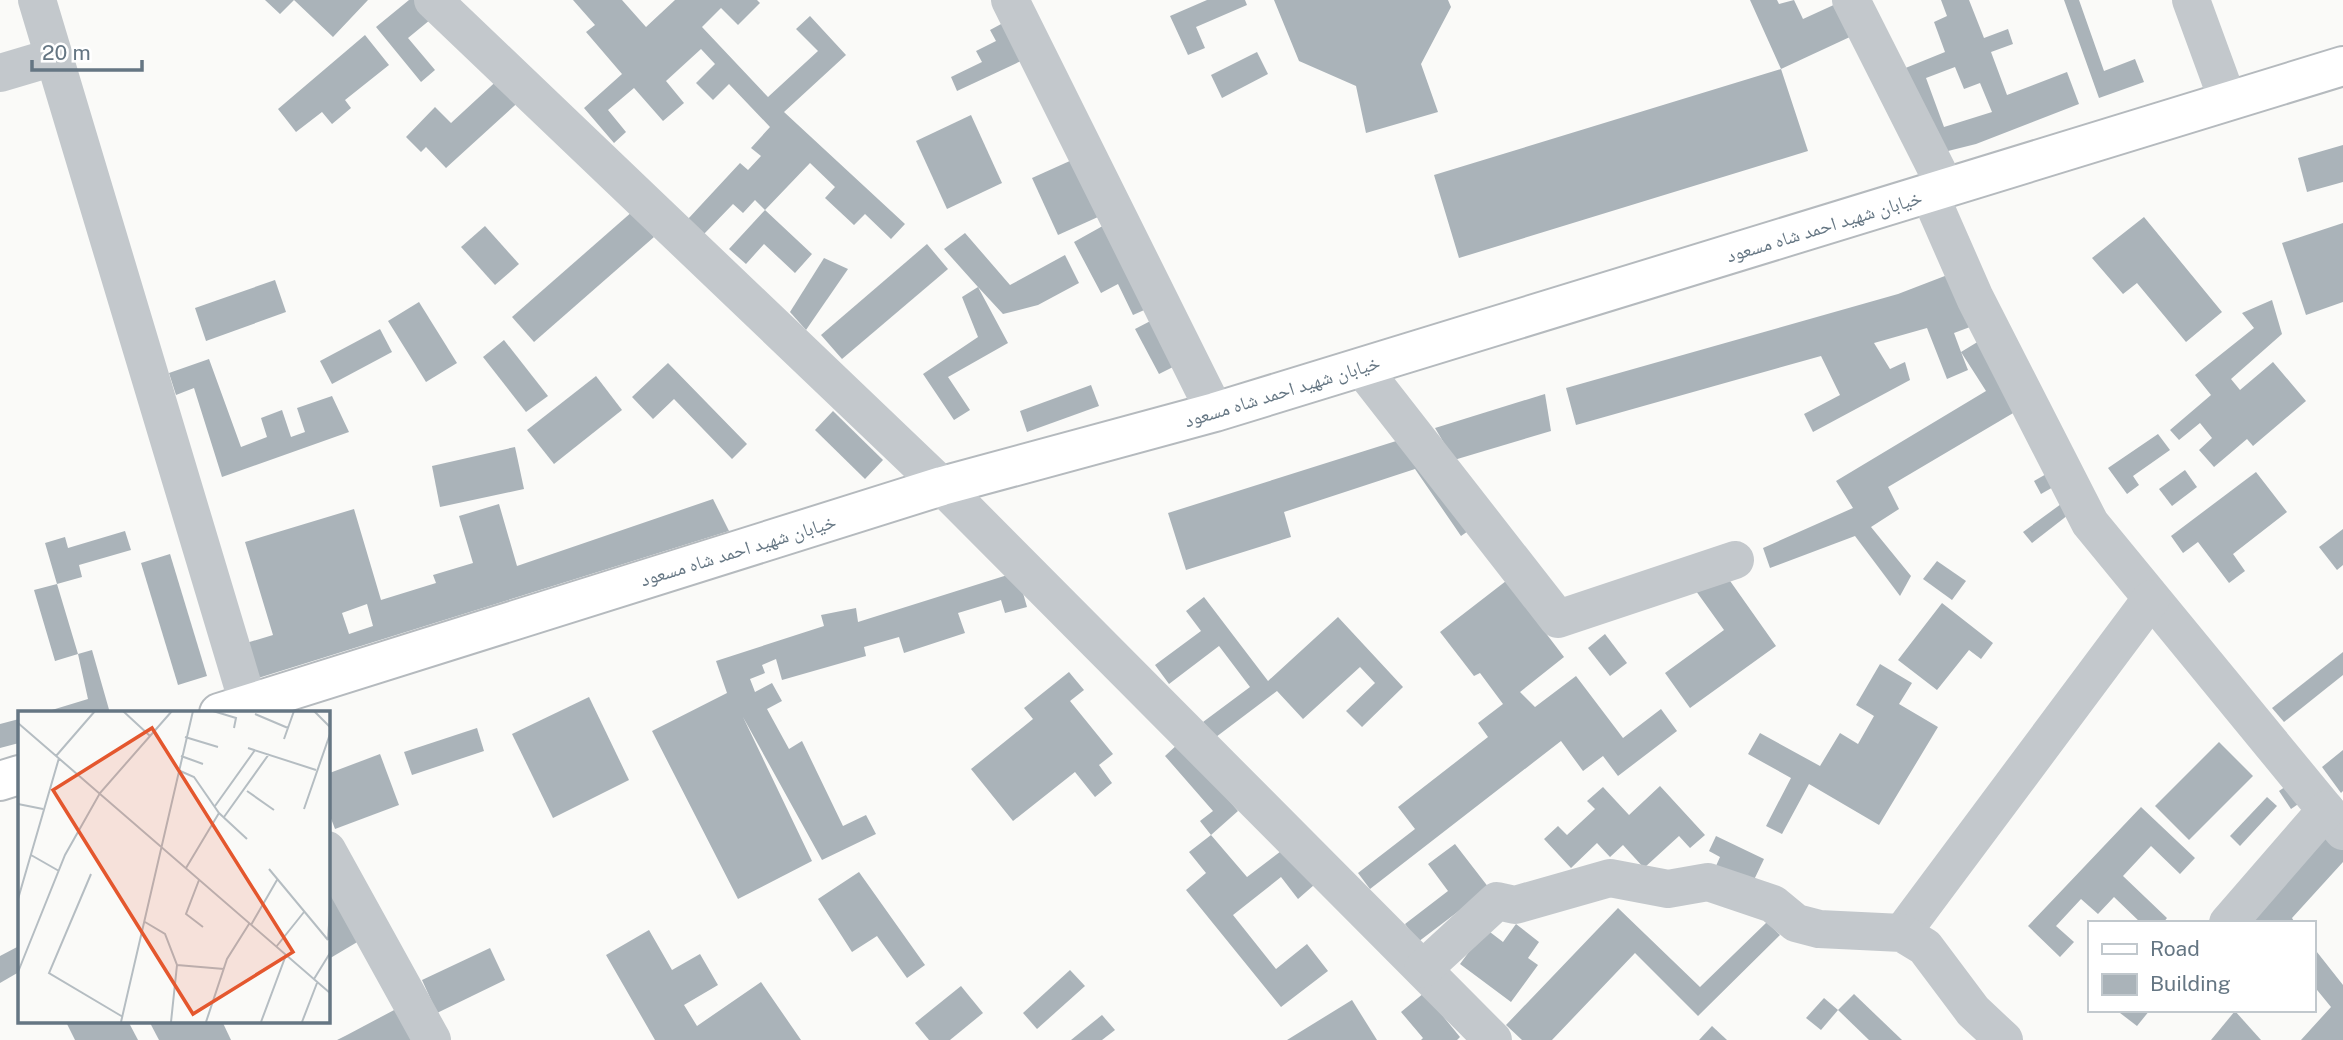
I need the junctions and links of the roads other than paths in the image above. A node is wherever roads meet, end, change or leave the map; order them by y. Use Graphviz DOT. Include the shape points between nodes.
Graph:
graph roads {
  1 [pos="37,0"];
  2 [pos="1010,0"];
  3 [pos="1851,0"];
  4 [pos="2191,0"];
  5 [pos="444,3"];
  6 [pos="54,57"];
  7 [pos="2342,69"];
  8 [pos="0,73"];
  9 [pos="2228,101"];
  10 [pos="1938,191"];
  11 [pos="1362,368"];
  12 [pos="1215,412"];
  13 [pos="942,486"];
  14 [pos="1735,560"];
  15 [pos="2151,599"];
  16 [pos="239,710"];
  17 [pos="18,775"];
  18 [pos="0,781"];
  19 [pos="2334,821"];
  20 [pos="329,854"];
  21 [pos="2230,921"];
  22 [pos="1902,933"];
  23 [pos="1423,969"];
  24 [pos="432,1040"];
  25 [pos="1493,1040"];
  26 [pos="2004,1040"];
  1 -- 6 [label="street"];
  2 -- 12 [label="street"];
  3 -- 10 [label="street"];
  4 -- 9 [label="street"];
  5 -- 13 [label="street"];
  6 -- 8 [label="street"];
  6 -- 16 [label="street"];
  7 -- 9 [label="main road, خیابان شهید احمد شاه مسعود"];
  9 -- 10 [label="main road, خیابان شهید احمد شاه مسعود"];
  10 -- 11 [label="main road, خیابان شهید احمد شاه مسعود"];
  10 -- 15 [label="street" via="1975,298 2090,523"];
  11 -- 12 [label="main road, خیابان شهید احمد شاه مسعود"];
  11 -- 14 [label="street" via="1558,620"];
  12 -- 13 [label="main road, خیابان شهید احمد شاه مسعود"];
  13 -- 16 [label="main road, خیابان شهید احمد شاه مسعود"];
  13 -- 23 [label="street"];
  15 -- 19 [label="street"];
  15 -- 22 [label="street"];
  17 -- 18 [label="main road"];
  19 -- 21 [label="street"];
  20 -- 24 [label="street"];
  22 -- 23 [label="street" via="1819,929 1796,923 1773,904 1709,882 1668,890 1610,878 1515,905 1497,901"];
  22 -- 26 [label="street" via="1925,947 1973,1012"];
  23 -- 25 [label="street"];
}
